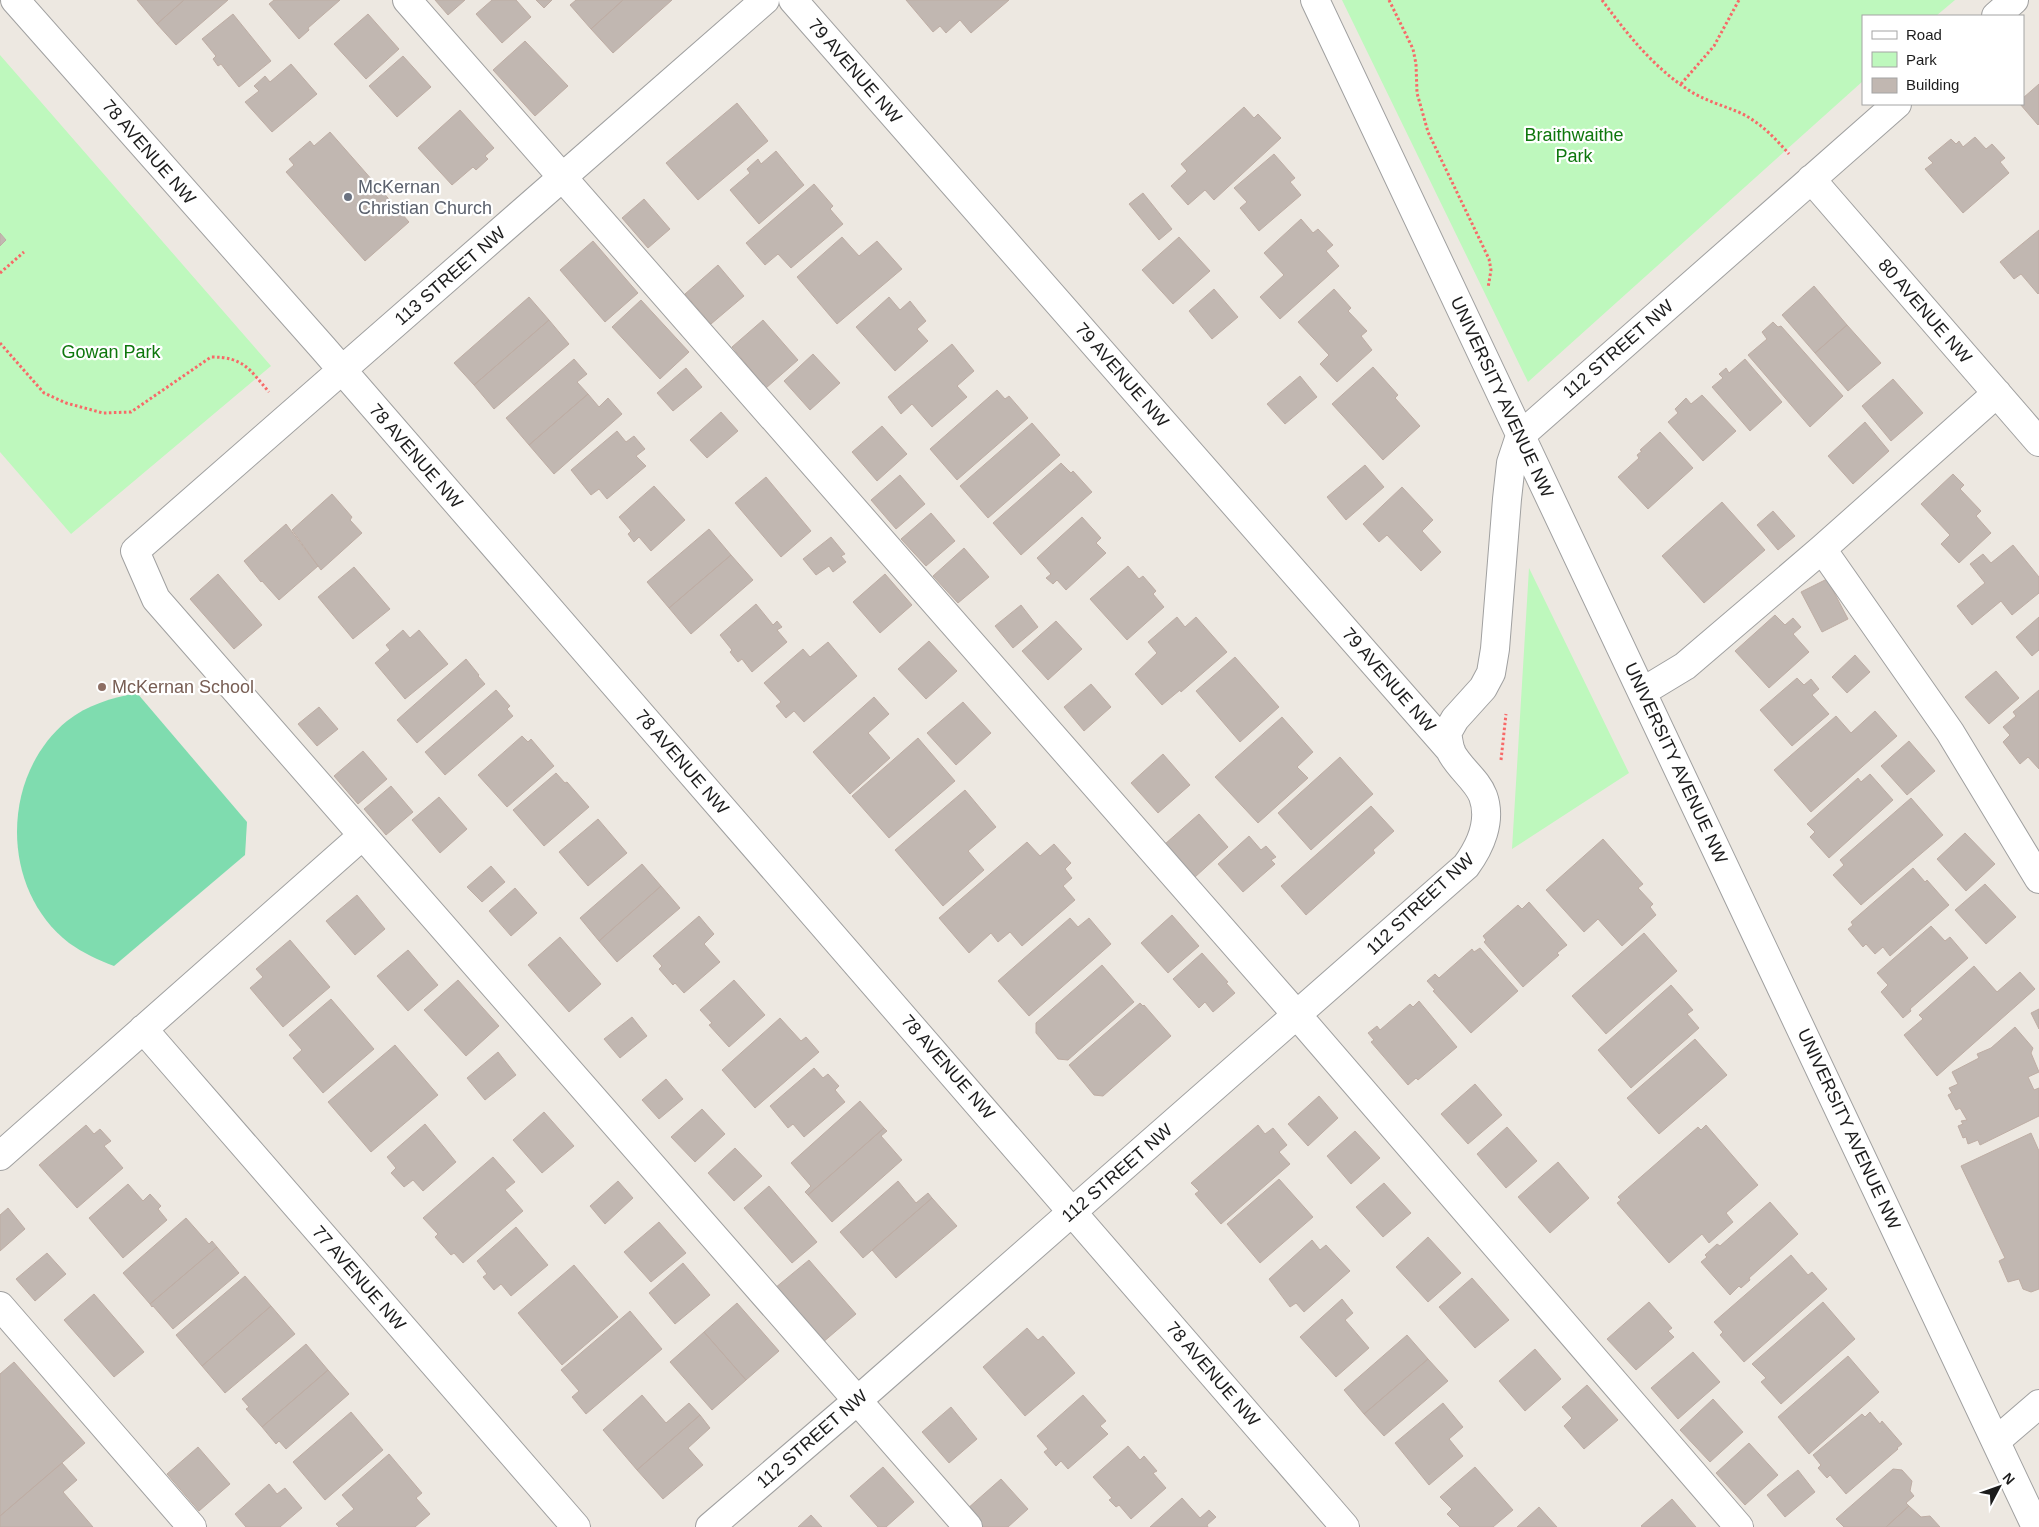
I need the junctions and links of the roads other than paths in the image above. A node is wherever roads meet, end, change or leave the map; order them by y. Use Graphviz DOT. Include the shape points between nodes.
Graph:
graph roads {
  1 [pos="15,0"];
  2 [pos="407,0"];
  3 [pos="765,0"];
  4 [pos="793,0"];
  5 [pos="1315,0"];
  6 [pos="2014,0"];
  7 [pos="1997,15"];
  8 [pos="1896,105"];
  9 [pos="561,178"];
  10 [pos="1811,179"];
  11 [pos="342,370"];
  12 [pos="1997,393"];
  13 [pos="1520,436"];
  14 [pos="2039,442"];
  15 [pos="1822,549"];
  16 [pos="1642,692"];
  17 [pos="1451,751"];
  18 [pos="362,836"];
  19 [pos="2039,879"];
  20 [pos="1297,1015"];
  21 [pos="143,1030"];
  22 [pos="0,1156"];
  23 [pos="1073,1212"];
  24 [pos="0,1306"];
  25 [pos="858,1400"];
  26 [pos="2039,1404"];
  27 [pos="1996,1441"];
  28 [pos="192,1527"];
  29 [pos="576,1527"];
  30 [pos="710,1527"];
  31 [pos="968,1527"];
  32 [pos="1345,1527"];
  33 [pos="1739,1527"];
  34 [pos="2036,1527"];
  1 -- 11 [label="street, 78 AVENUE NW"];
  2 -- 9 [label="street"];
  3 -- 9 [label="street, 113 STREET NW"];
  4 -- 17 [label="street, 79 AVENUE NW"];
  5 -- 13 [label="street, UNIVERSITY AVENUE NW"];
  6 -- 7 [label="street"];
  8 -- 10 [label="street, 112 STREET NW"];
  9 -- 11 [label="street, 113 STREET NW"];
  9 -- 20 [label="street"];
  10 -- 12 [label="street, 80 AVENUE NW"];
  10 -- 13 [label="street, 112 STREET NW"];
  11 -- 18 [label="street, 113 STREET NW" via="135,551 156,599"];
  11 -- 23 [label="street, 78 AVENUE NW"];
  12 -- 14 [label="street, 80 AVENUE NW"];
  12 -- 15 [label="street"];
  13 -- 16 [label="street, UNIVERSITY AVENUE NW"];
  13 -- 17 [label="street" via="1511,463 1491,673 1483,688 1454,719 1447,732"];
  15 -- 16 [label="street" via="1686,666"];
  15 -- 19 [label="street" via="1950,732"];
  16 -- 27 [label="street, UNIVERSITY AVENUE NW"];
  17 -- 20 [label="street, 112 STREET NW" via="1483,796 1486,811 1478,850 1466,866"];
  18 -- 21 [label="street"];
  18 -- 25 [label="street"];
  20 -- 23 [label="street, 112 STREET NW"];
  20 -- 33 [label="street"];
  21 -- 22 [label="street"];
  21 -- 29 [label="street, 77 AVENUE NW"];
  23 -- 25 [label="street, 112 STREET NW"];
  23 -- 32 [label="street, 78 AVENUE NW"];
  24 -- 28 [label="street"];
  25 -- 30 [label="street, 112 STREET NW"];
  25 -- 31 [label="street"];
  26 -- 27 [label="street"];
  27 -- 34 [label="street, UNIVERSITY AVENUE NW"];
}
